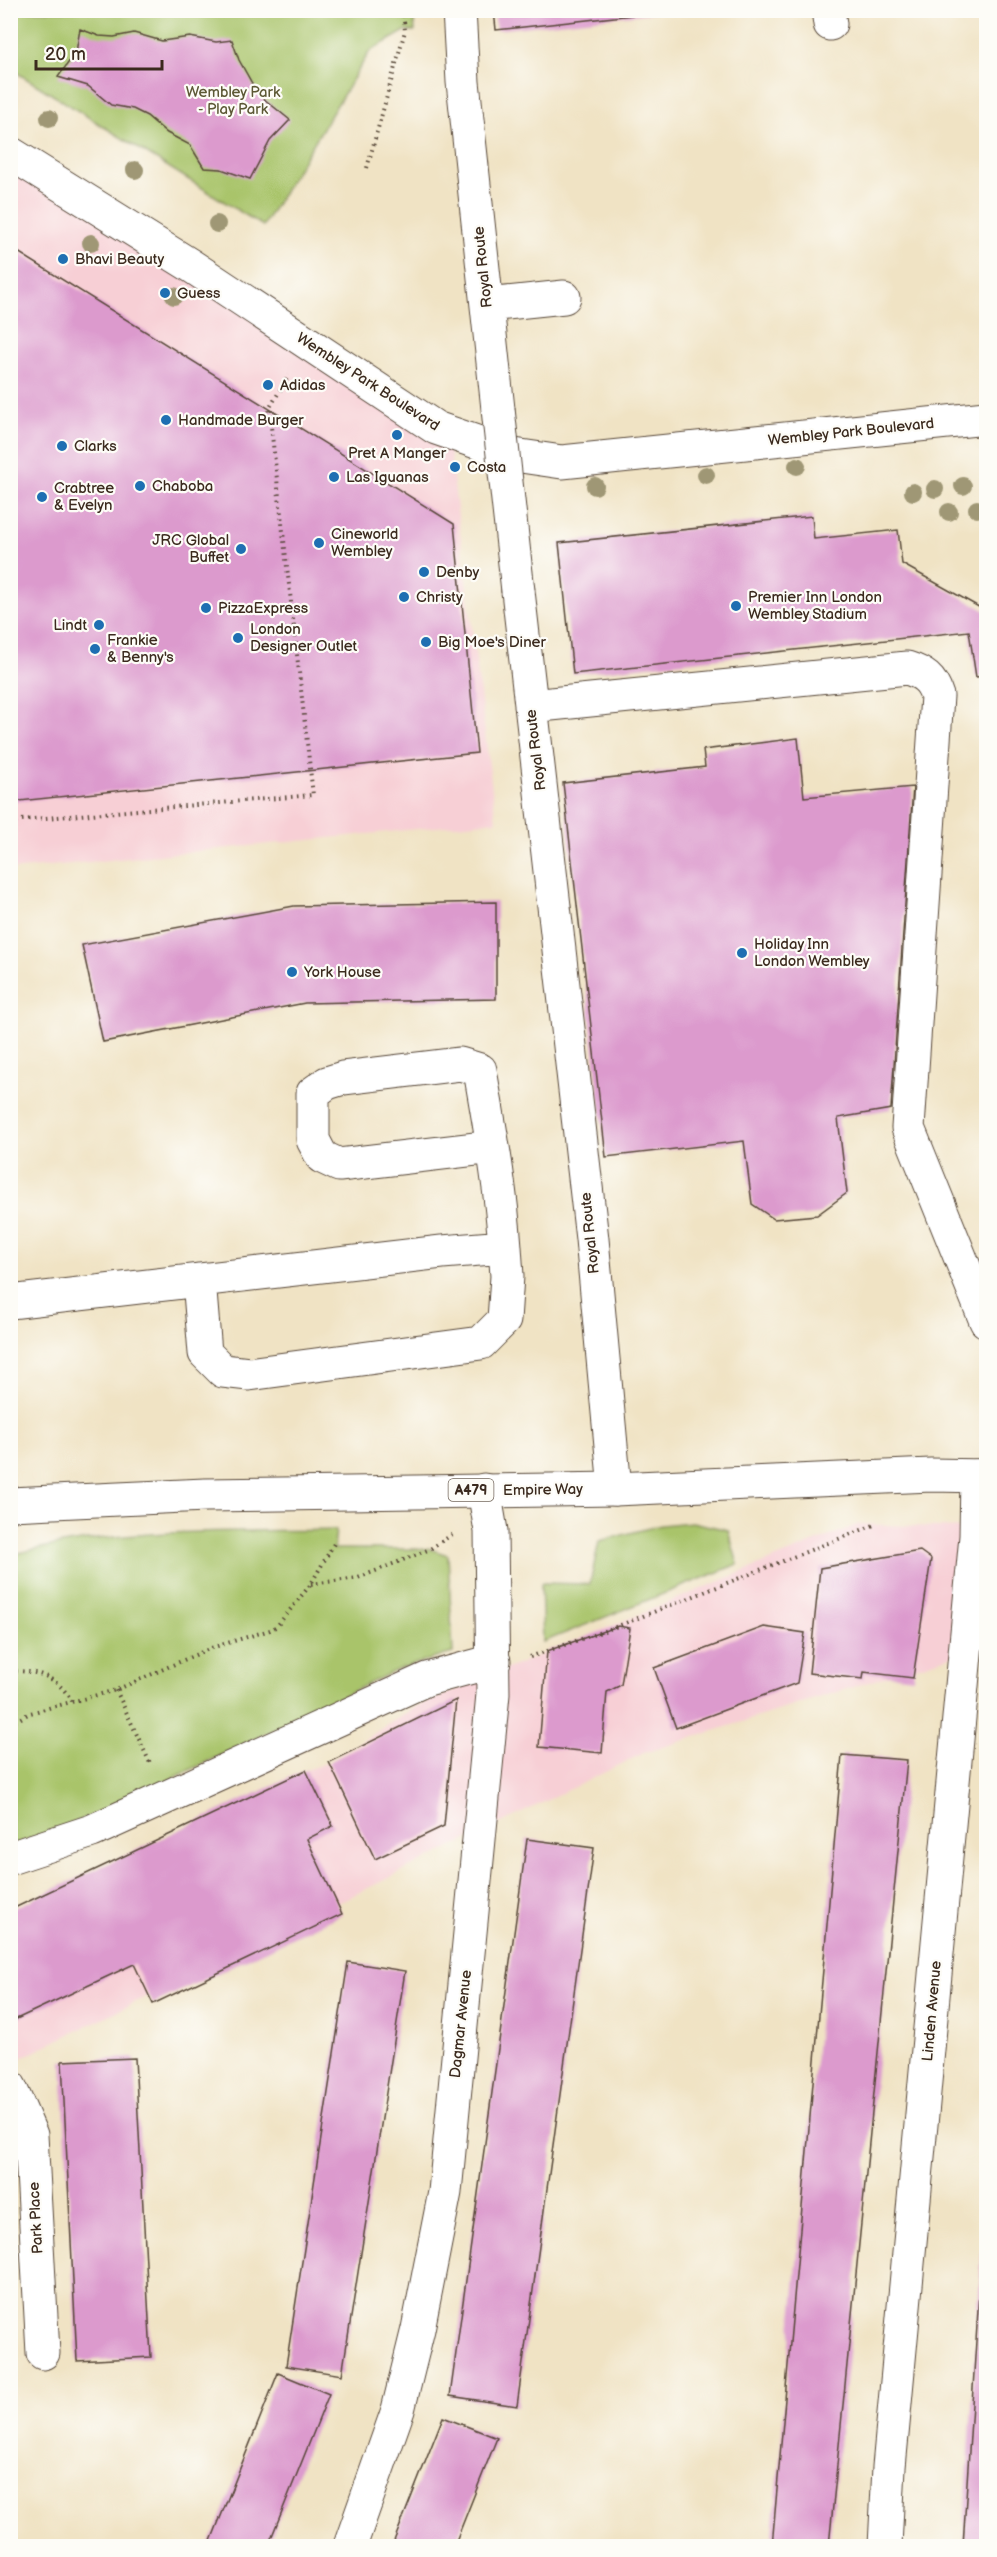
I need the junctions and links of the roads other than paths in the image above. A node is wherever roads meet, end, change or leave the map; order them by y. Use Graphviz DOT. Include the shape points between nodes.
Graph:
graph roads {
  1 [pos="459,10"];
  2 [pos="10,153"];
  3 [pos="564,297"];
  4 [pos="487,305"];
  5 [pos="987,418"];
  6 [pos="531,705"];
  7 [pos="493,1147"];
  8 [pos="505,1247"];
  9 [pos="199,1280"];
  10 [pos="10,1302"];
  11 [pos="987,1321"];
  12 [pos="982,1476"];
  13 [pos="615,1489"];
  14 [pos="484,1490"];
  15 [pos="10,1504"];
  16 [pos="494,1662"];
  17 [pos="10,1858"];
  18 [pos="10,2087"];
  19 [pos="43,2353"];
  20 [pos="350,2547"];
  21 [pos="885,2547"];
  1 -- 4 [label="street, Royal Route"];
  2 -- 5 [label="street, Wembley Park Boulevard" via="436,428 513,455 562,462"];
  3 -- 4 [label="street"];
  4 -- 6 [label="street, Royal Route, bridge"];
  6 -- 11 [label="street" via="907,668 921,672 934,684 937,696 908,1128"];
  6 -- 13 [label="street, Royal Route" via="592,1239"];
  7 -- 7 [label="street" via="480,1070 460,1064 343,1078 313,1092 313,1140 322,1157 339,1165"];
  7 -- 8 [label="street"];
  8 -- 9 [label="street"];
  8 -- 9 [label="street" via="504,1320 481,1343 249,1374 223,1371 205,1353"];
  9 -- 10 [label="street"];
  12 -- 13 [label="street, Empire Way / A479"];
  12 -- 21 [label="street, Linden Avenue" via="889,2467"];
  13 -- 14 [label="street, Empire Way / A479"];
  14 -- 15 [label="street, Empire Way / A479" via="205,1495"];
  14 -- 16 [label="street, Dagmar Avenue" via="491,1531"];
  16 -- 17 [label="street" via="427,1679 92,1830"];
  16 -- 20 [label="street, Dagmar Avenue" via="445,2192 398,2410"];
  18 -- 19 [label="street, Park Place" via="31,2135"];
}
